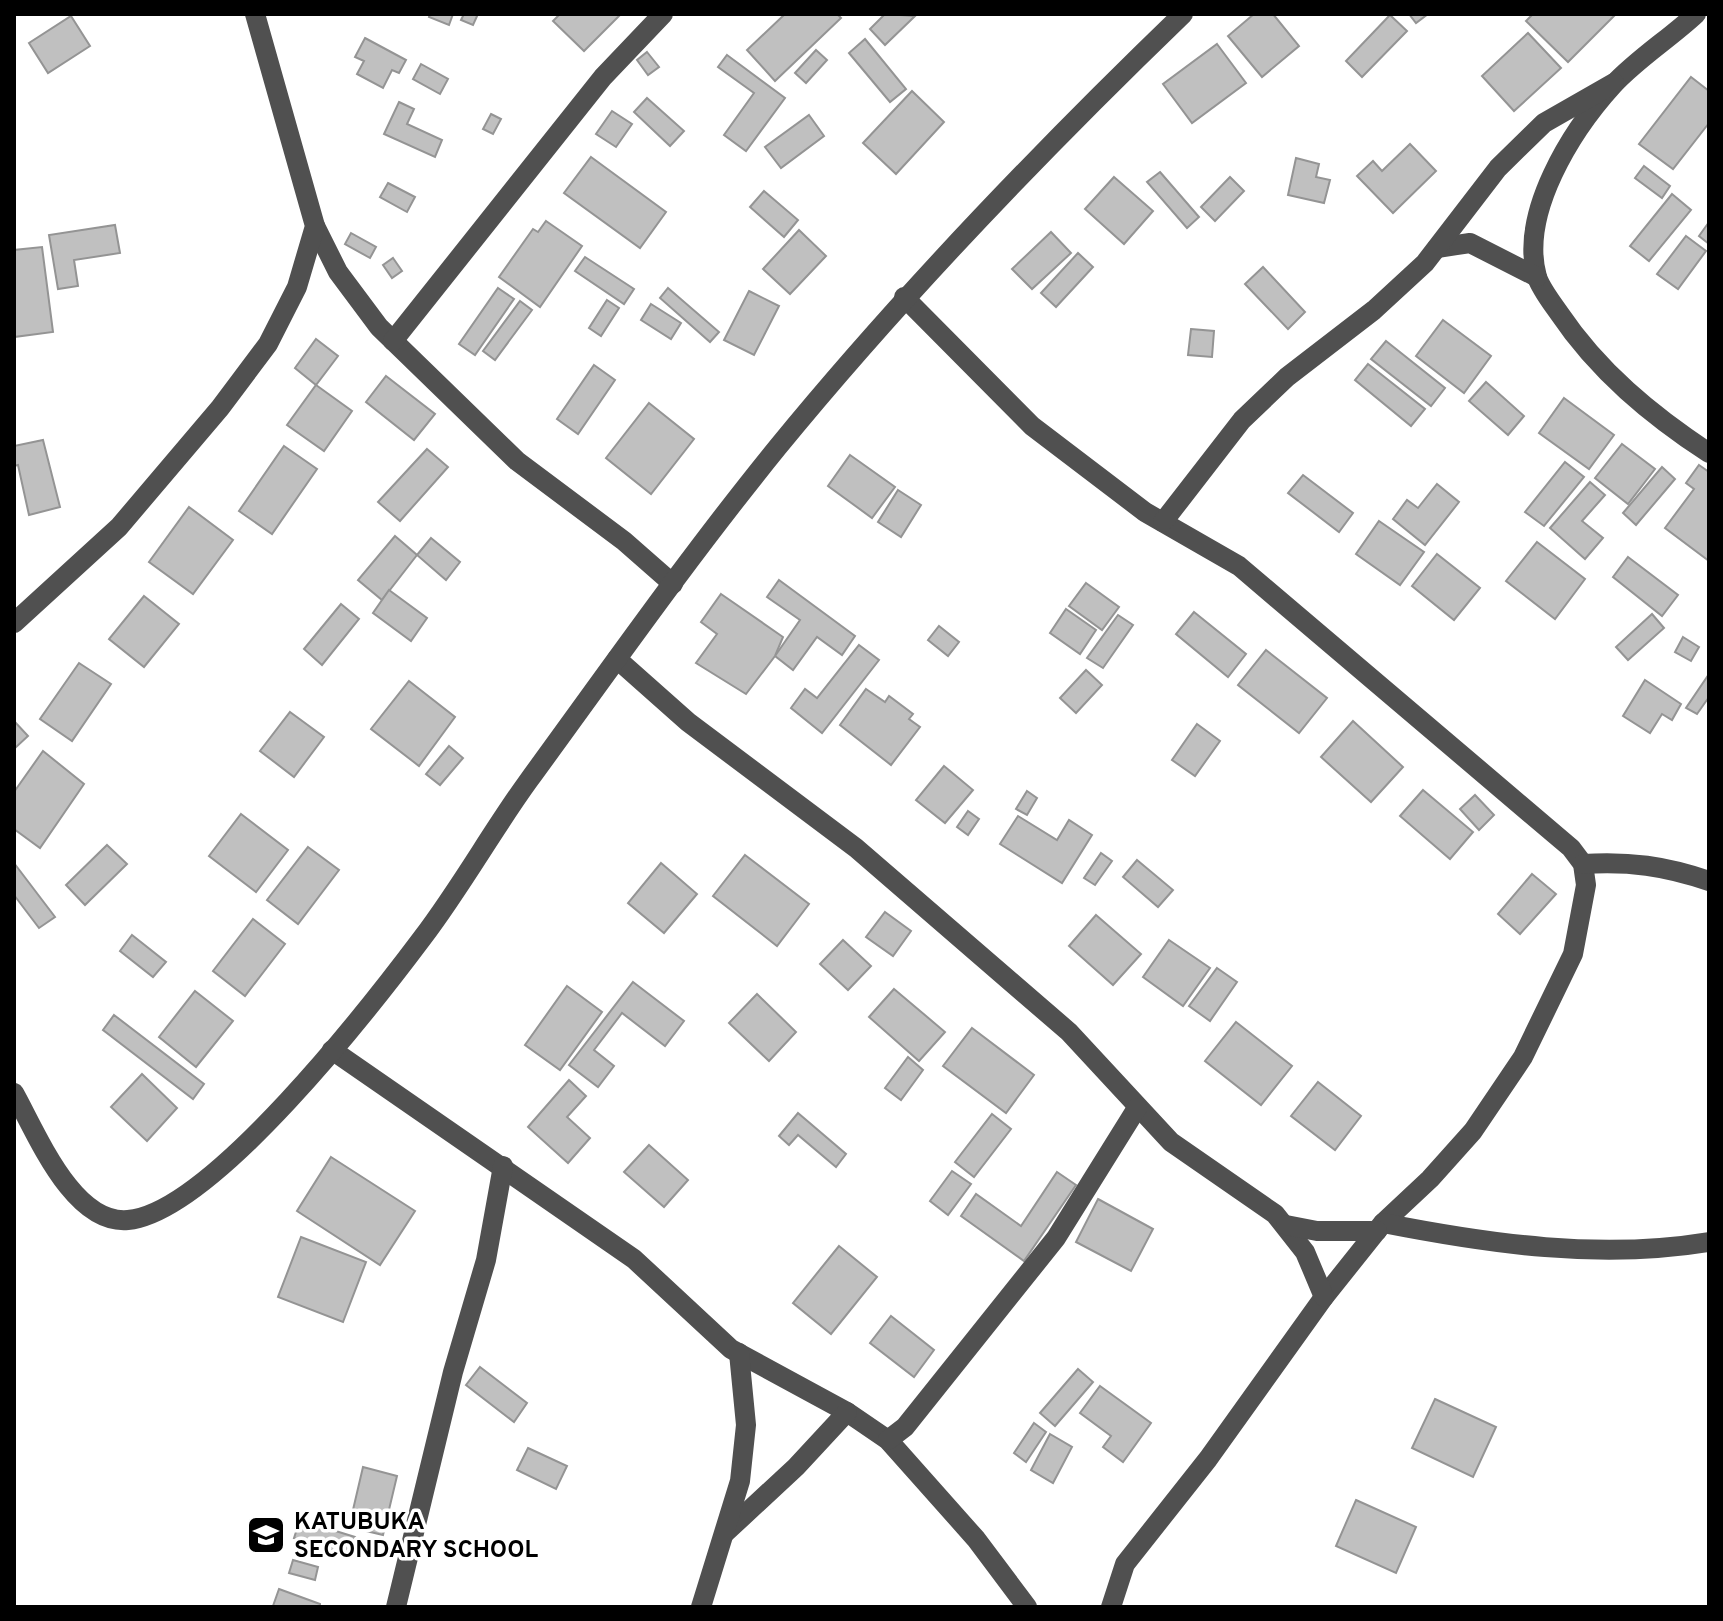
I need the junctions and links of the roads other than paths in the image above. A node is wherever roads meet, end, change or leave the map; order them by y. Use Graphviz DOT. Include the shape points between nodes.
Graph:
graph roads {
  1 [pos="255,14"];
  2 [pos="663,14"];
  3 [pos="1183,14"];
  4 [pos="1696,14"];
  5 [pos="1614,83"];
  6 [pos="315,226"];
  7 [pos="1437,248"];
  8 [pos="1537,277"];
  9 [pos="904,297"];
  10 [pos="393,341"];
  11 [pos="1709,453"];
  12 [pos="1163,522"];
  13 [pos="673,584"];
  14 [pos="14,623"];
  15 [pos="617,659"];
  16 [pos="1583,864"];
  17 [pos="1709,881"];
  18 [pos="332,1050"];
  19 [pos="14,1093"];
  20 [pos="1137,1108"];
  21 [pos="503,1166"];
  22 [pos="1286,1225"];
  23 [pos="1380,1227"];
  24 [pos="1709,1242"];
  25 [pos="1324,1297"];
  26 [pos="739,1353"];
  27 [pos="847,1412"];
  28 [pos="888,1440"];
  29 [pos="726,1532"];
  30 [pos="396,1607"];
  31 [pos="701,1607"];
  32 [pos="1027,1607"];
  33 [pos="1111,1607"];
  1 -- 6 [label="street"];
  2 -- 10 [label="street" via="603,77"];
  3 -- 9 [label="street" via="1061,132"];
  4 -- 5 [label="street"];
  5 -- 7 [label="street" via="1544,123 1498,168"];
  5 -- 8 [label="street" via="1578,128 1546,189 1535,236"];
  6 -- 10 [label="street" via="338,272"];
  6 -- 14 [label="street" via="297,287 268,344 236,387 119,527"];
  7 -- 8 [label="street" via="1470,243"];
  7 -- 12 [label="street" via="1374,310 1287,377 1242,420"];
  8 -- 11 [label="street" via="1583,349 1629,394"];
  9 -- 12 [label="street" via="1032,426"];
  9 -- 13 [label="street"];
  10 -- 13 [label="street" via="517,461"];
  12 -- 16 [label="street" via="1239,566 1571,848"];
  13 -- 15 [label="street"];
  15 -- 18 [label="street" via="425,935"];
  15 -- 20 [label="street" via="700,731 856,848 986,960 1095,1056"];
  16 -- 17 [label="street" via="1624,861 1664,866"];
  16 -- 23 [label="street" via="1586,885 1573,954 1523,1057 1473,1131"];
  18 -- 19 [label="street" via="227,1163 170,1203 129,1220 97,1216 67,1186"];
  18 -- 21 [label="street"];
  20 -- 22 [label="street" via="1171,1142"];
  20 -- 28 [label="street" via="1056,1238 905,1427"];
  21 -- 26 [label="street" via="634,1259"];
  21 -- 30 [label="street" via="486,1260"];
  22 -- 23 [label="street" via="1317,1231"];
  22 -- 25 [label="street" via="1305,1252"];
  23 -- 24 [label="street" via="1617,1252"];
  23 -- 25 [label="street"];
  25 -- 33 [label="street" via="1125,1564"];
  26 -- 27 [label="street"];
  26 -- 29 [label="street" via="746,1425 740,1481"];
  27 -- 28 [label="street"];
  27 -- 29 [label="street"];
  28 -- 32 [label="street" via="976,1539"];
  29 -- 31 [label="street"];
}
